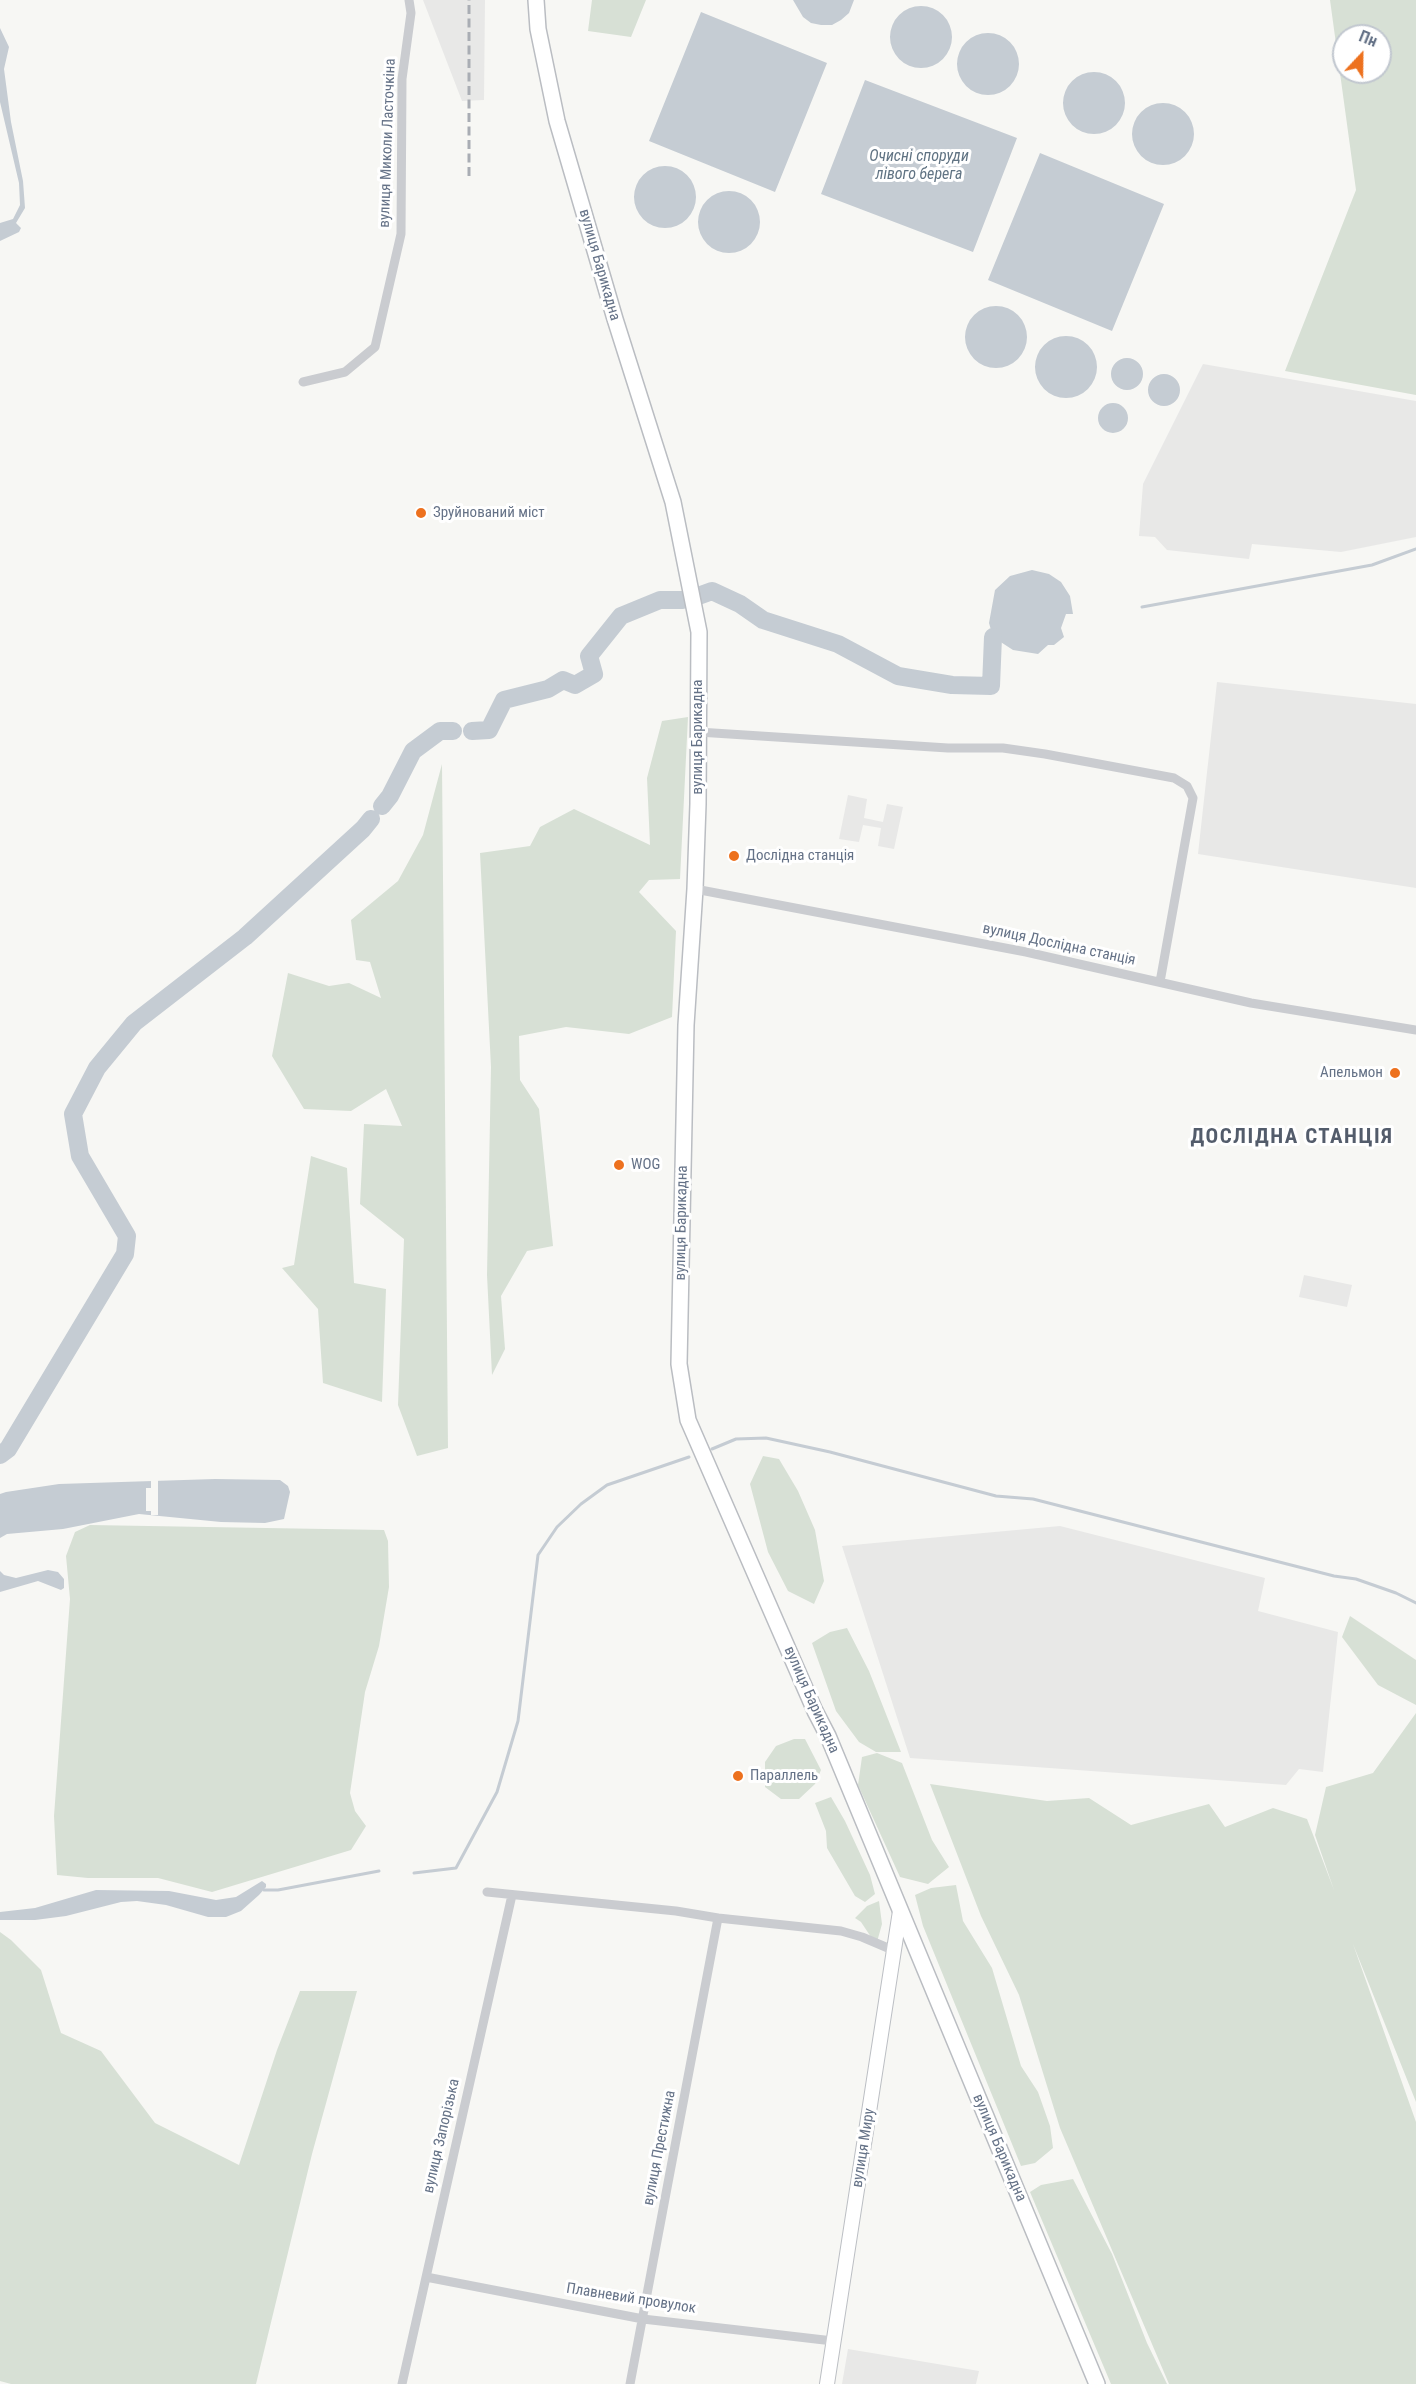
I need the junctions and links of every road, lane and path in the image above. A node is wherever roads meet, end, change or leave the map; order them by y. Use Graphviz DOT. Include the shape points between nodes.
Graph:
graph roads {
  1 [pos="409,0"];
  2 [pos="536,0"];
  3 [pos="303,382"];
  4 [pos="698,732"];
  5 [pos="695,889"];
  6 [pos="1160,982"];
  7 [pos="1416,1030"];
  8 [pos="487,1892"];
  9 [pos="512,1895"];
  10 [pos="900,1911"];
  11 [pos="718,1918"];
  12 [pos="895,1951"];
  13 [pos="426,2277"];
  14 [pos="643,2319"];
  15 [pos="833,2341"];
  16 [pos="402,2384"];
  17 [pos="630,2384"];
  18 [pos="827,2384"];
  19 [pos="1097,2384"];
  1 -- 3 [label="street, вулиця Миколи Ласточкіна" via="411,13 402,80 401,234 375,347 345,372"];
  2 -- 4 [label="main road, вулиця Барикадна" via="557,121 673,502 699,632"];
  4 -- 5 [label="main road, вулиця Барикадна"];
  4 -- 6 [label="street" via="1003,748 1174,778 1187,786 1193,798"];
  5 -- 6 [label="street, вулиця Дослідна станція" via="1026,952"];
  5 -- 10 [label="main road, вулиця Барикадна" via="686,1025 679,1364 688,1420 828,1736"];
  6 -- 7 [label="street, вулиця Дослідна станція" via="1251,1003"];
  8 -- 9 [label="street"];
  9 -- 11 [label="street"];
  9 -- 13 [label="street, вулиця Запорізька"];
  10 -- 12 [label="street, вулиця Миру"];
  10 -- 19 [label="main road, вулиця Барикадна"];
  11 -- 12 [label="street" via="841,1931"];
  11 -- 14 [label="street, вулиця Престижна"];
  12 -- 15 [label="street, вулиця Миру"];
  13 -- 14 [label="street, Плавневий провулок"];
  13 -- 16 [label="street, вулиця Запорізька"];
  14 -- 15 [label="street, Плавневий провулок"];
  14 -- 17 [label="street, вулиця Престижна"];
  15 -- 18 [label="street, вулиця Миру"];
}
